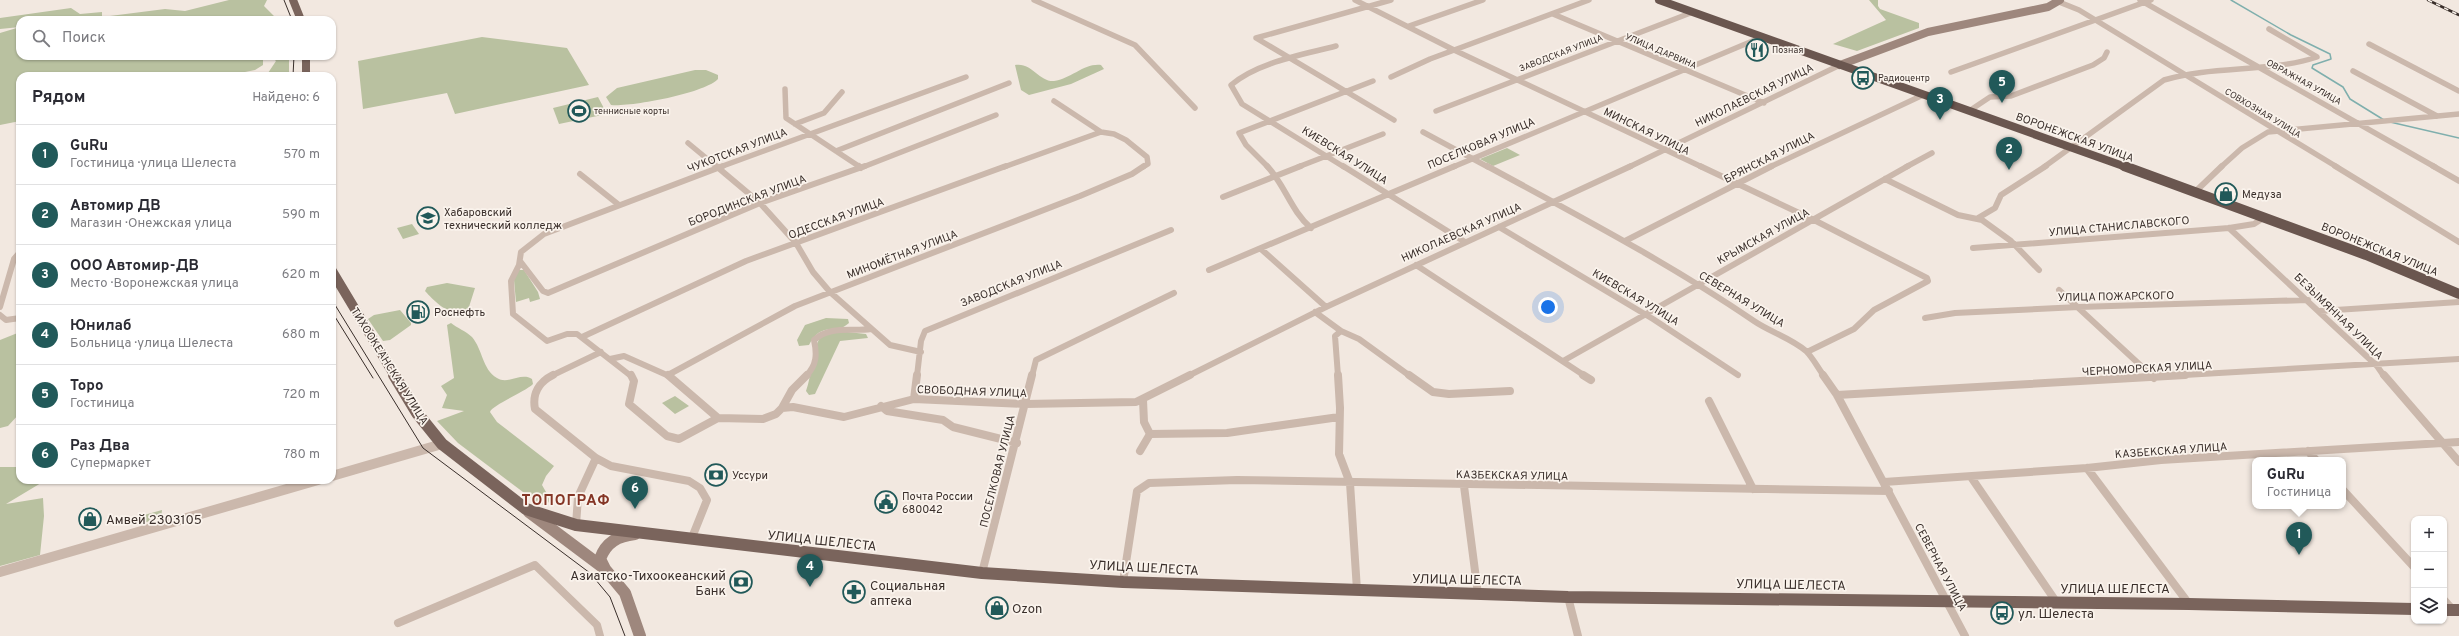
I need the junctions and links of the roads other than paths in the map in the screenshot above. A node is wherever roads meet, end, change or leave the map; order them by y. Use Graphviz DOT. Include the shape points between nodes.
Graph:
graph roads {
  1 [pos="293,0"];
  2 [pos="1034,0"];
  3 [pos="1355,0"];
  4 [pos="1391,0"];
  5 [pos="1483,0"];
  6 [pos="1589,0"];
  7 [pos="1658,0"];
  8 [pos="2150,0"];
  9 [pos="2059,1"];
  10 [pos="2142,1"];
  11 [pos="1368,7"];
  12 [pos="1693,12"];
  13 [pos="1553,14"];
  14 [pos="299,16"];
  15 [pos="2093,19"];
  16 [pos="1409,26"];
  17 [pos="2269,29"];
  18 [pos="1762,37"];
  19 [pos="1617,41"];
  20 [pos="2368,44"];
  21 [pos="1336,46"];
  22 [pos="1454,50"];
  23 [pos="2107,52"];
  24 [pos="1289,59"];
  25 [pos="306,60"];
  26 [pos="1840,65"];
  27 [pos="2258,67"];
  28 [pos="1683,69"];
  29 [pos="2353,70"];
  30 [pos="306,72"];
  31 [pos="1951,72"];
  32 [pos="2182,74"];
  33 [pos="966,77"];
  34 [pos="1390,77"];
  35 [pos="1518,80"];
  36 [pos="1373,81"];
  37 [pos="1009,83"];
  38 [pos="785,90"];
  39 [pos="2459,91"];
  40 [pos="842,92"];
  41 [pos="1345,92"];
  42 [pos="1923,95"];
  43 [pos="1054,101"];
  44 [pos="1764,103"];
  45 [pos="1195,108"];
  46 [pos="1436,111"];
  47 [pos="1584,111"];
  48 [pos="1969,111"];
  49 [pos="2459,114"];
  50 [pos="996,115"];
  51 [pos="2437,116"];
  52 [pos="1394,120"];
  53 [pos="1269,121"];
  54 [pos="795,124"];
  55 [pos="2360,124"];
  56 [pos="2274,131"];
  57 [pos="1101,132"];
  58 [pos="1423,132"];
  59 [pos="809,133"];
  60 [pos="1383,134"];
  61 [pos="688,143"];
  62 [pos="2072,148"];
  63 [pos="1664,150"];
  64 [pos="836,151"];
  65 [pos="1932,152"];
  66 [pos="1327,156"];
  67 [pos="1472,159"];
  68 [pos="719,168"];
  69 [pos="861,168"];
  70 [pos="580,174"];
  71 [pos="1276,176"];
  72 [pos="1885,179"];
  73 [pos="2459,181"];
  74 [pos="1738,185"];
  75 [pos="2195,192"];
  76 [pos="1389,195"];
  77 [pos="1223,197"];
  78 [pos="1553,202"];
  79 [pos="760,203"];
  80 [pos="619,205"];
  81 [pos="1978,218"];
  82 [pos="2265,218"];
  83 [pos="1814,220"];
  84 [pos="1499,227"];
  85 [pos="1311,228"];
  86 [pos="2229,228"];
  87 [pos="1171,230"];
  88 [pos="2458,240"];
  89 [pos="1625,241"];
  90 [pos="1465,242"];
  91 [pos="796,243"];
  92 [pos="2015,245"];
  93 [pos="1972,248"];
  94 [pos="1261,250"];
  95 [pos="16,257"];
  96 [pos="520,261"];
  97 [pos="1416,265"];
  98 [pos="1209,270"];
  99 [pos="2039,270"];
  100 [pos="336,278"];
  101 [pos="1697,285"];
  102 [pos="2059,290"];
  103 [pos="830,292"];
  104 [pos="1174,293"];
  105 [pos="2459,294"];
  106 [pos="2308,300"];
  107 [pos="2459,302"];
  108 [pos="0,307"];
  109 [pos="1326,307"];
  110 [pos="2079,307"];
  111 [pos="2320,311"];
  112 [pos="1316,312"];
  113 [pos="0,315"];
  114 [pos="1645,315"];
  115 [pos="1925,318"];
  116 [pos="16,319"];
  117 [pos="871,329"];
  118 [pos="1341,331"];
  119 [pos="582,337"];
  120 [pos="601,352"];
  121 [pos="921,352"];
  122 [pos="1807,352"];
  123 [pos="610,359"];
  124 [pos="2459,359"];
  125 [pos="1563,361"];
  126 [pos="2377,366"];
  127 [pos="668,375"];
  128 [pos="1738,376"];
  129 [pos="2154,378"];
  130 [pos="1591,380"];
  131 [pos="1510,391"];
  132 [pos="1836,395"];
  133 [pos="914,399"];
  134 [pos="1144,400"];
  135 [pos="1709,401"];
  136 [pos="1025,404"];
  137 [pos="881,406"];
  138 [pos="782,408"];
  139 [pos="1339,417"];
  140 [pos="718,418"];
  141 [pos="1150,434"];
  142 [pos="2459,442"];
  143 [pos="1017,443"];
  144 [pos="2443,443"];
  145 [pos="442,444"];
  146 [pos="1140,451"];
  147 [pos="2308,451"];
  148 [pos="2313,457"];
  149 [pos="596,458"];
  150 [pos="2459,462"];
  151 [pos="2087,468"];
  152 [pos="336,475"];
  153 [pos="1971,477"];
  154 [pos="1884,482"];
  155 [pos="1350,483"];
  156 [pos="304,484"];
  157 [pos="1464,486"];
  158 [pos="1753,489"];
  159 [pos="1889,491"];
  160 [pos="2346,493"];
  161 [pos="526,509"];
  162 [pos="576,525"];
  163 [pos="639,534"];
  164 [pos="691,540"];
  165 [pos="2411,564"];
  166 [pos="605,569"];
  167 [pos="0,572"];
  168 [pos="982,573"];
  169 [pos="1123,582"];
  170 [pos="1357,590"];
  171 [pos="1478,594"];
  172 [pos="1568,597"];
  173 [pos="1948,602"];
  174 [pos="2057,603"];
  175 [pos="2189,604"];
  176 [pos="2411,609"];
  177 [pos="398,623"];
  178 [pos="600,636"];
  179 [pos="640,636"];
  180 [pos="1578,636"];
  181 [pos="1965,636"];
  1 -- 14 [label="main road"];
  2 -- 45 [label="street" via="1135,45"];
  3 -- 11 [label="street, МИНСКАЯ УЛИЦА"];
  4 -- 11 [label="street"];
  5 -- 16 [label="street"];
  6 -- 13 [label="street"];
  7 -- 12 [label="highway, ВОРОНЕЖСКАЯ УЛИЦА"];
  8 -- 10 [label="street"];
  9 -- 15 [label="street, СОВХОЗНАЯ УЛИЦА"];
  9 -- 26 [label="main road" via="2048,7 1928,32"];
  10 -- 15 [label="street"];
  10 -- 27 [label="street, ОВРАЖНАЯ УЛИЦА"];
  11 -- 16 [label="street, МИНСКАЯ УЛИЦА"];
  11 -- 24 [label="street" via="1256,38"];
  12 -- 18 [label="highway, ВОРОНЕЖСКАЯ УЛИЦА"];
  12 -- 19 [label="street, ЗАВОДСКАЯ УЛИЦА"];
  13 -- 19 [label="street, УЛИЦА ДАРВИНА"];
  13 -- 22 [label="street"];
  15 -- 31 [label="street"];
  15 -- 32 [label="street, СОВХОЗНАЯ УЛИЦА"];
  16 -- 22 [label="street, МИНСКАЯ УЛИЦА"];
  17 -- 27 [label="street" via="2317,57 2299,63"];
  18 -- 26 [label="highway, ВОРОНЕЖСКАЯ УЛИЦА"];
  18 -- 28 [label="street, ПОСЕЛКОВАЯ УЛИЦА"];
  19 -- 28 [label="street, УЛИЦА ДАРВИНА"];
  19 -- 35 [label="street, ЗАВОДСКАЯ УЛИЦА"];
  20 -- 39 [label="street"];
  21 -- 24 [label="street"];
  22 -- 34 [label="street"];
  22 -- 35 [label="street, МИНСКАЯ УЛИЦА"];
  23 -- 48 [label="street" via="2104,58 2093,66 2012,96 1990,97"];
  24 -- 41 [label="street"];
  24 -- 53 [label="street, КИЕВСКАЯ УЛИЦА" via="1240,78 1231,85 1237,98"];
  25 -- 30 [label="main road"];
  26 -- 42 [label="highway, ВОРОНЕЖСКАЯ УЛИЦА"];
  26 -- 44 [label="street, НИКОЛАЕВСКАЯ УЛИЦА"];
  27 -- 32 [label="street"];
  27 -- 55 [label="street, ОВРАЖНАЯ УЛИЦА"];
  28 -- 44 [label="street, УЛИЦА ДАРВИНА"];
  28 -- 47 [label="street, ПОСЕЛКОВАЯ УЛИЦА"];
  29 -- 51 [label="street"];
  32 -- 56 [label="street, СОВХОЗНАЯ УЛИЦА"];
  32 -- 62 [label="street" via="2164,80"];
  33 -- 59 [label="street, ЧУКОТСКАЯ УЛИЦА"];
  35 -- 46 [label="street, ЗАВОДСКАЯ УЛИЦА"];
  35 -- 47 [label="street, МИНСКАЯ УЛИЦА"];
  36 -- 41 [label="street"];
  37 -- 64 [label="street"];
  38 -- 54 [label="street" via="786,118"];
  40 -- 54 [label="street" via="824,113"];
  41 -- 52 [label="street"];
  41 -- 53 [label="street"];
  42 -- 48 [label="highway, ВОРОНЕЖСКАЯ УЛИЦА"];
  42 -- 74 [label="street, БРЯНСКАЯ УЛИЦА" via="1798,153"];
  43 -- 57 [label="street"];
  44 -- 63 [label="street, НИКОЛАЕВСКАЯ УЛИЦА"];
  47 -- 63 [label="street, МИНСКАЯ УЛИЦА"];
  47 -- 67 [label="street, ПОСЕЛКОВАЯ УЛИЦА"];
  48 -- 62 [label="highway, ВОРОНЕЖСКАЯ УЛИЦА"];
  49 -- 51 [label="street"];
  50 -- 69 [label="street, БОРОДИНСКАЯ УЛИЦА"];
  51 -- 55 [label="street"];
  53 -- 66 [label="street, КИЕВСКАЯ УЛИЦА"];
  53 -- 71 [label="street" via="1239,133 1255,155"];
  54 -- 59 [label="street"];
  55 -- 56 [label="street"];
  55 -- 73 [label="street, ОВРАЖНАЯ УЛИЦА"];
  56 -- 75 [label="street" via="2263,134 2242,148"];
  56 -- 88 [label="street, СОВХОЗНАЯ УЛИЦА" via="2430,226"];
  57 -- 91 [label="street, ОДЕССКАЯ УЛИЦА"];
  57 -- 103 [label="street, МИНОМЁТНАЯ УЛИЦА" via="1109,132 1128,142 1147,157 1148,164 1132,174 1080,196"];
  58 -- 67 [label="street, СЕВЕРНАЯ УЛИЦА"];
  59 -- 64 [label="street"];
  59 -- 68 [label="street, ЧУКОТСКАЯ УЛИЦА"];
  60 -- 66 [label="street"];
  61 -- 68 [label="street"];
  62 -- 75 [label="highway, ВОРОНЕЖСКАЯ УЛИЦА"];
  62 -- 81 [label="street" via="2001,195 1995,208"];
  63 -- 74 [label="street, МИНСКАЯ УЛИЦА"];
  63 -- 78 [label="street, НИКОЛАЕВСКАЯ УЛИЦА"];
  64 -- 69 [label="street"];
  65 -- 72 [label="street, КРЫМСКАЯ УЛИЦА"];
  66 -- 71 [label="street"];
  66 -- 76 [label="street, КИЕВСКАЯ УЛИЦА"];
  67 -- 76 [label="street, ПОСЕЛКОВАЯ УЛИЦА"];
  67 -- 78 [label="street, СЕВЕРНАЯ УЛИЦА"];
  68 -- 79 [label="street"];
  68 -- 80 [label="street, ЧУКОТСКАЯ УЛИЦА"];
  69 -- 79 [label="street, БОРОДИНСКАЯ УЛИЦА"];
  70 -- 80 [label="street"];
  71 -- 77 [label="street"];
  71 -- 85 [label="street"];
  72 -- 81 [label="street" via="1958,215"];
  72 -- 83 [label="street, КРЫМСКАЯ УЛИЦА"];
  74 -- 83 [label="street, МИНСКАЯ УЛИЦА"];
  74 -- 89 [label="street, БРЯНСКАЯ УЛИЦА"];
  75 -- 82 [label="highway, ВОРОНЕЖСКАЯ УЛИЦА"];
  76 -- 85 [label="street, ПОСЕЛКОВАЯ УЛИЦА"];
  76 -- 90 [label="street, КИЕВСКАЯ УЛИЦА"];
  78 -- 84 [label="street, НИКОЛАЕВСКАЯ УЛИЦА"];
  78 -- 89 [label="street, СЕВЕРНАЯ УЛИЦА"];
  79 -- 91 [label="street"];
  79 -- 96 [label="street, БОРОДИНСКАЯ УЛИЦА" via="548,293 543,291"];
  80 -- 96 [label="street, ЧУКОТСКАЯ УЛИЦА" via="535,239 521,252"];
  81 -- 92 [label="street"];
  82 -- 86 [label="street, УЛИЦА СТАНИСЛАВСКОГО" via="2254,224"];
  82 -- 105 [label="highway, ВОРОНЕЖСКАЯ УЛИЦА" via="2366,255"];
  83 -- 101 [label="street, КРЫМСКАЯ УЛИЦА"];
  83 -- 122 [label="street, МИНСКАЯ УЛИЦА" via="1902,263 1928,281 1879,307 1855,330"];
  84 -- 90 [label="street, НИКОЛАЕВСКАЯ УЛИЦА"];
  84 -- 114 [label="street, КИЕВСКАЯ УЛИЦА"];
  85 -- 94 [label="street, ПОСЕЛКОВАЯ УЛИЦА"];
  86 -- 92 [label="street, УЛИЦА СТАНИСЛАВСКОГО"];
  86 -- 106 [label="street, БЕЗЫМЯННАЯ УЛИЦА"];
  87 -- 121 [label="street, ЗАВОДСКАЯ УЛИЦА" via="938,324 923,334"];
  89 -- 101 [label="street, СЕВЕРНАЯ УЛИЦА"];
  90 -- 97 [label="street, НИКОЛАЕВСКАЯ УЛИЦА"];
  91 -- 103 [label="street" via="812,272"];
  91 -- 119 [label="street, ОДЕССКАЯ УЛИЦА" via="746,261"];
  92 -- 93 [label="street, УЛИЦА СТАНИСЛАВСКОГО"];
  92 -- 99 [label="street"];
  94 -- 98 [label="street, ПОСЕЛКОВАЯ УЛИЦА"];
  94 -- 109 [label="street"];
  95 -- 108 [label="street"];
  96 -- 119 [label="street" via="511,280 513,314 548,341 571,333"];
  97 -- 109 [label="street, НИКОЛАЕВСКАЯ УЛИЦА"];
  97 -- 125 [label="street"];
  100 -- 145 [label="main road, ТИХООКЕАНСКАЯ УЛИЦА" via="417,413"];
  101 -- 114 [label="street, КРЫМСКАЯ УЛИЦА"];
  101 -- 122 [label="street, СЕВЕРНАЯ УЛИЦА"];
  102 -- 110 [label="street"];
  103 -- 117 [label="street"];
  103 -- 127 [label="street, МИНОМЁТНАЯ УЛИЦА" via="794,306"];
  104 -- 136 [label="street, ПОСЕЛКОВАЯ УЛИЦА" via="1036,360"];
  106 -- 110 [label="street, УЛИЦА ПОЖАРСКОГО"];
  106 -- 111 [label="street, БЕЗЫМЯННАЯ УЛИЦА"];
  107 -- 111 [label="street"];
  109 -- 112 [label="street, НИКОЛАЕВСКАЯ УЛИЦА"];
  110 -- 115 [label="street, УЛИЦА ПОЖАРСКОГО" via="1955,313"];
  110 -- 129 [label="street"];
  111 -- 126 [label="street, БЕЗЫМЯННАЯ УЛИЦА"];
  112 -- 118 [label="street"];
  112 -- 134 [label="street, НИКОЛАЕВСКАЯ УЛИЦА"];
  113 -- 116 [label="street" via="6,320"];
  114 -- 125 [label="street, КРЫМСКАЯ УЛИЦА"];
  114 -- 128 [label="street, КИЕВСКАЯ УЛИЦА"];
  117 -- 121 [label="street" via="890,345"];
  117 -- 138 [label="street" via="856,332 830,330 818,335 814,340 817,353 812,370 792,390"];
  118 -- 131 [label="street" via="1359,339 1433,392 1448,394"];
  118 -- 139 [label="street" via="1336,336"];
  119 -- 120 [label="street"];
  120 -- 123 [label="street"];
  120 -- 149 [label="street" via="546,378 536,389 533,400 535,409"];
  121 -- 133 [label="street, ЗАВОДСКАЯ УЛИЦА"];
  122 -- 132 [label="street, СЕВЕРНАЯ УЛИЦА"];
  123 -- 127 [label="street" via="624,356"];
  123 -- 140 [label="street" via="633,376 629,404 632,408 668,436 679,439"];
  124 -- 126 [label="street, ЧЕРНОМОРСКАЯ УЛИЦА"];
  125 -- 130 [label="street"];
  126 -- 129 [label="street, ЧЕРНОМОРСКАЯ УЛИЦА"];
  126 -- 144 [label="street, БЕЗЫМЯННАЯ УЛИЦА" via="2396,393"];
  127 -- 140 [label="street"];
  129 -- 132 [label="street, ЧЕРНОМОРСКАЯ УЛИЦА"];
  132 -- 154 [label="street, СЕВЕРНАЯ УЛИЦА"];
  133 -- 136 [label="street, СВОБОДНАЯ УЛИЦА"];
  133 -- 137 [label="street, СВОБОДНАЯ УЛИЦА"];
  134 -- 136 [label="street, СВОБОДНАЯ УЛИЦА" via="1114,404"];
  134 -- 141 [label="street" via="1144,422"];
  135 -- 158 [label="street"];
  136 -- 143 [label="street, ПОСЕЛКОВАЯ УЛИЦА"];
  137 -- 138 [label="street, СВОБОДНАЯ УЛИЦА" via="844,417 797,407"];
  137 -- 143 [label="street" via="886,411 943,420 953,427"];
  138 -- 140 [label="street" via="776,414 763,419"];
  139 -- 141 [label="street" via="1227,433"];
  139 -- 155 [label="street" via="1339,454"];
  141 -- 146 [label="street"];
  142 -- 144 [label="street, КАЗБЕКСКАЯ УЛИЦА"];
  143 -- 168 [label="street, ПОСЕЛКОВАЯ УЛИЦА"];
  144 -- 147 [label="street, КАЗБЕКСКАЯ УЛИЦА"];
  144 -- 150 [label="street, БЕЗЫМЯННАЯ УЛИЦА"];
  145 -- 152 [label="street"];
  145 -- 161 [label="main road, ТИХООКЕАНСКАЯ УЛИЦА"];
  147 -- 148 [label="street"];
  147 -- 151 [label="street, КАЗБЕКСКАЯ УЛИЦА" via="2161,460"];
  149 -- 162 [label="street" via="578,497"];
  149 -- 164 [label="street" via="621,469 688,481 700,488 708,500"];
  151 -- 153 [label="street, КАЗБЕКСКАЯ УЛИЦА"];
  151 -- 175 [label="street"];
  153 -- 154 [label="street, КАЗБЕКСКАЯ УЛИЦА"];
  153 -- 174 [label="street"];
  154 -- 159 [label="street, СЕВЕРНАЯ УЛИЦА"];
  155 -- 157 [label="street, КАЗБЕКСКАЯ УЛИЦА"];
  155 -- 169 [label="street, КАЗБЕКСКАЯ УЛИЦА" via="1238,480 1149,483 1137,491"];
  155 -- 170 [label="street"];
  156 -- 167 [label="street"];
  157 -- 158 [label="street, КАЗБЕКСКАЯ УЛИЦА"];
  157 -- 171 [label="street"];
  158 -- 159 [label="street, КАЗБЕКСКАЯ УЛИЦА"];
  159 -- 173 [label="street, СЕВЕРНАЯ УЛИЦА"];
  160 -- 165 [label="street"];
  161 -- 162 [label="main road, УЛИЦА ШЕЛЕСТА"];
  161 -- 166 [label="main road, ТИХООКЕАНСКАЯ УЛИЦА"];
  162 -- 163 [label="main road, УЛИЦА ШЕЛЕСТА"];
  163 -- 164 [label="main road, УЛИЦА ШЕЛЕСТА"];
  163 -- 166 [label="main road" via="613,540 603,550 600,559"];
  164 -- 168 [label="main road, УЛИЦА ШЕЛЕСТА"];
  166 -- 179 [label="main road, ТИХООКЕАНСКАЯ УЛИЦА" via="625,593"];
  168 -- 169 [label="main road, УЛИЦА ШЕЛЕСТА"];
  169 -- 170 [label="main road, УЛИЦА ШЕЛЕСТА"];
  170 -- 171 [label="main road, УЛИЦА ШЕЛЕСТА"];
  171 -- 172 [label="main road, УЛИЦА ШЕЛЕСТА"];
  172 -- 173 [label="main road, УЛИЦА ШЕЛЕСТА"];
  172 -- 180 [label="street"];
  173 -- 174 [label="main road, УЛИЦА ШЕЛЕСТА"];
  173 -- 181 [label="street, СЕВЕРНАЯ УЛИЦА"];
  174 -- 175 [label="main road, УЛИЦА ШЕЛЕСТА"];
  175 -- 176 [label="main road, УЛИЦА ШЕЛЕСТА"];
  177 -- 178 [label="street" via="535,565 595,622"];
}
